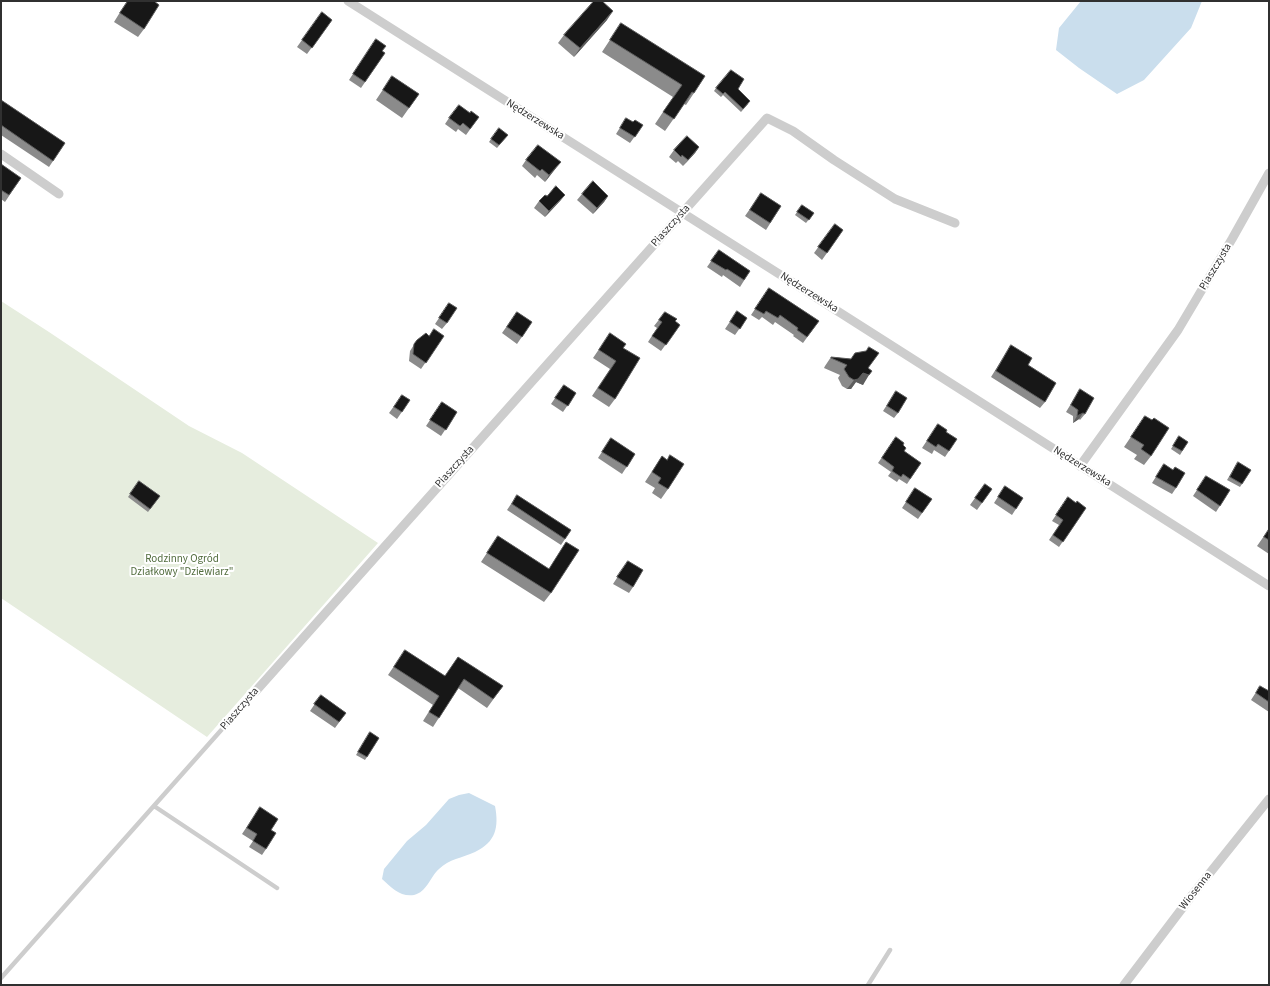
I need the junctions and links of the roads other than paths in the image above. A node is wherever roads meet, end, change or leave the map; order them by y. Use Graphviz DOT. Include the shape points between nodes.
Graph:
graph roads {
  1 [pos="348,1"];
  2 [pos="1,154"];
  3 [pos="1269,173"];
  4 [pos="59,194"];
  5 [pos="682,214"];
  6 [pos="955,223"];
  7 [pos="1080,466"];
  8 [pos="1269,586"];
  9 [pos="255,692"];
  10 [pos="1269,799"];
  11 [pos="154,806"];
  12 [pos="277,888"];
  13 [pos="890,950"];
  14 [pos="1,978"];
  15 [pos="868,985"];
  16 [pos="1124,985"];
  1 -- 5 [label="street, Nędzerzewska"];
  2 -- 4 [label="street"];
  3 -- 7 [label="street, Piaszczysta" via="1178,330"];
  5 -- 6 [label="street, Piaszczysta" via="767,118 793,131 895,199"];
  5 -- 7 [label="street, Nędzerzewska"];
  5 -- 9 [label="street, Piaszczysta"];
  7 -- 8 [label="street, Nędzerzewska"];
  9 -- 11 [label="lane, Piaszczysta"];
  10 -- 16 [label="street, Wiosenna"];
  11 -- 12 [label="lane"];
  11 -- 14 [label="lane, Piaszczysta"];
  13 -- 15 [label="lane"];
}
